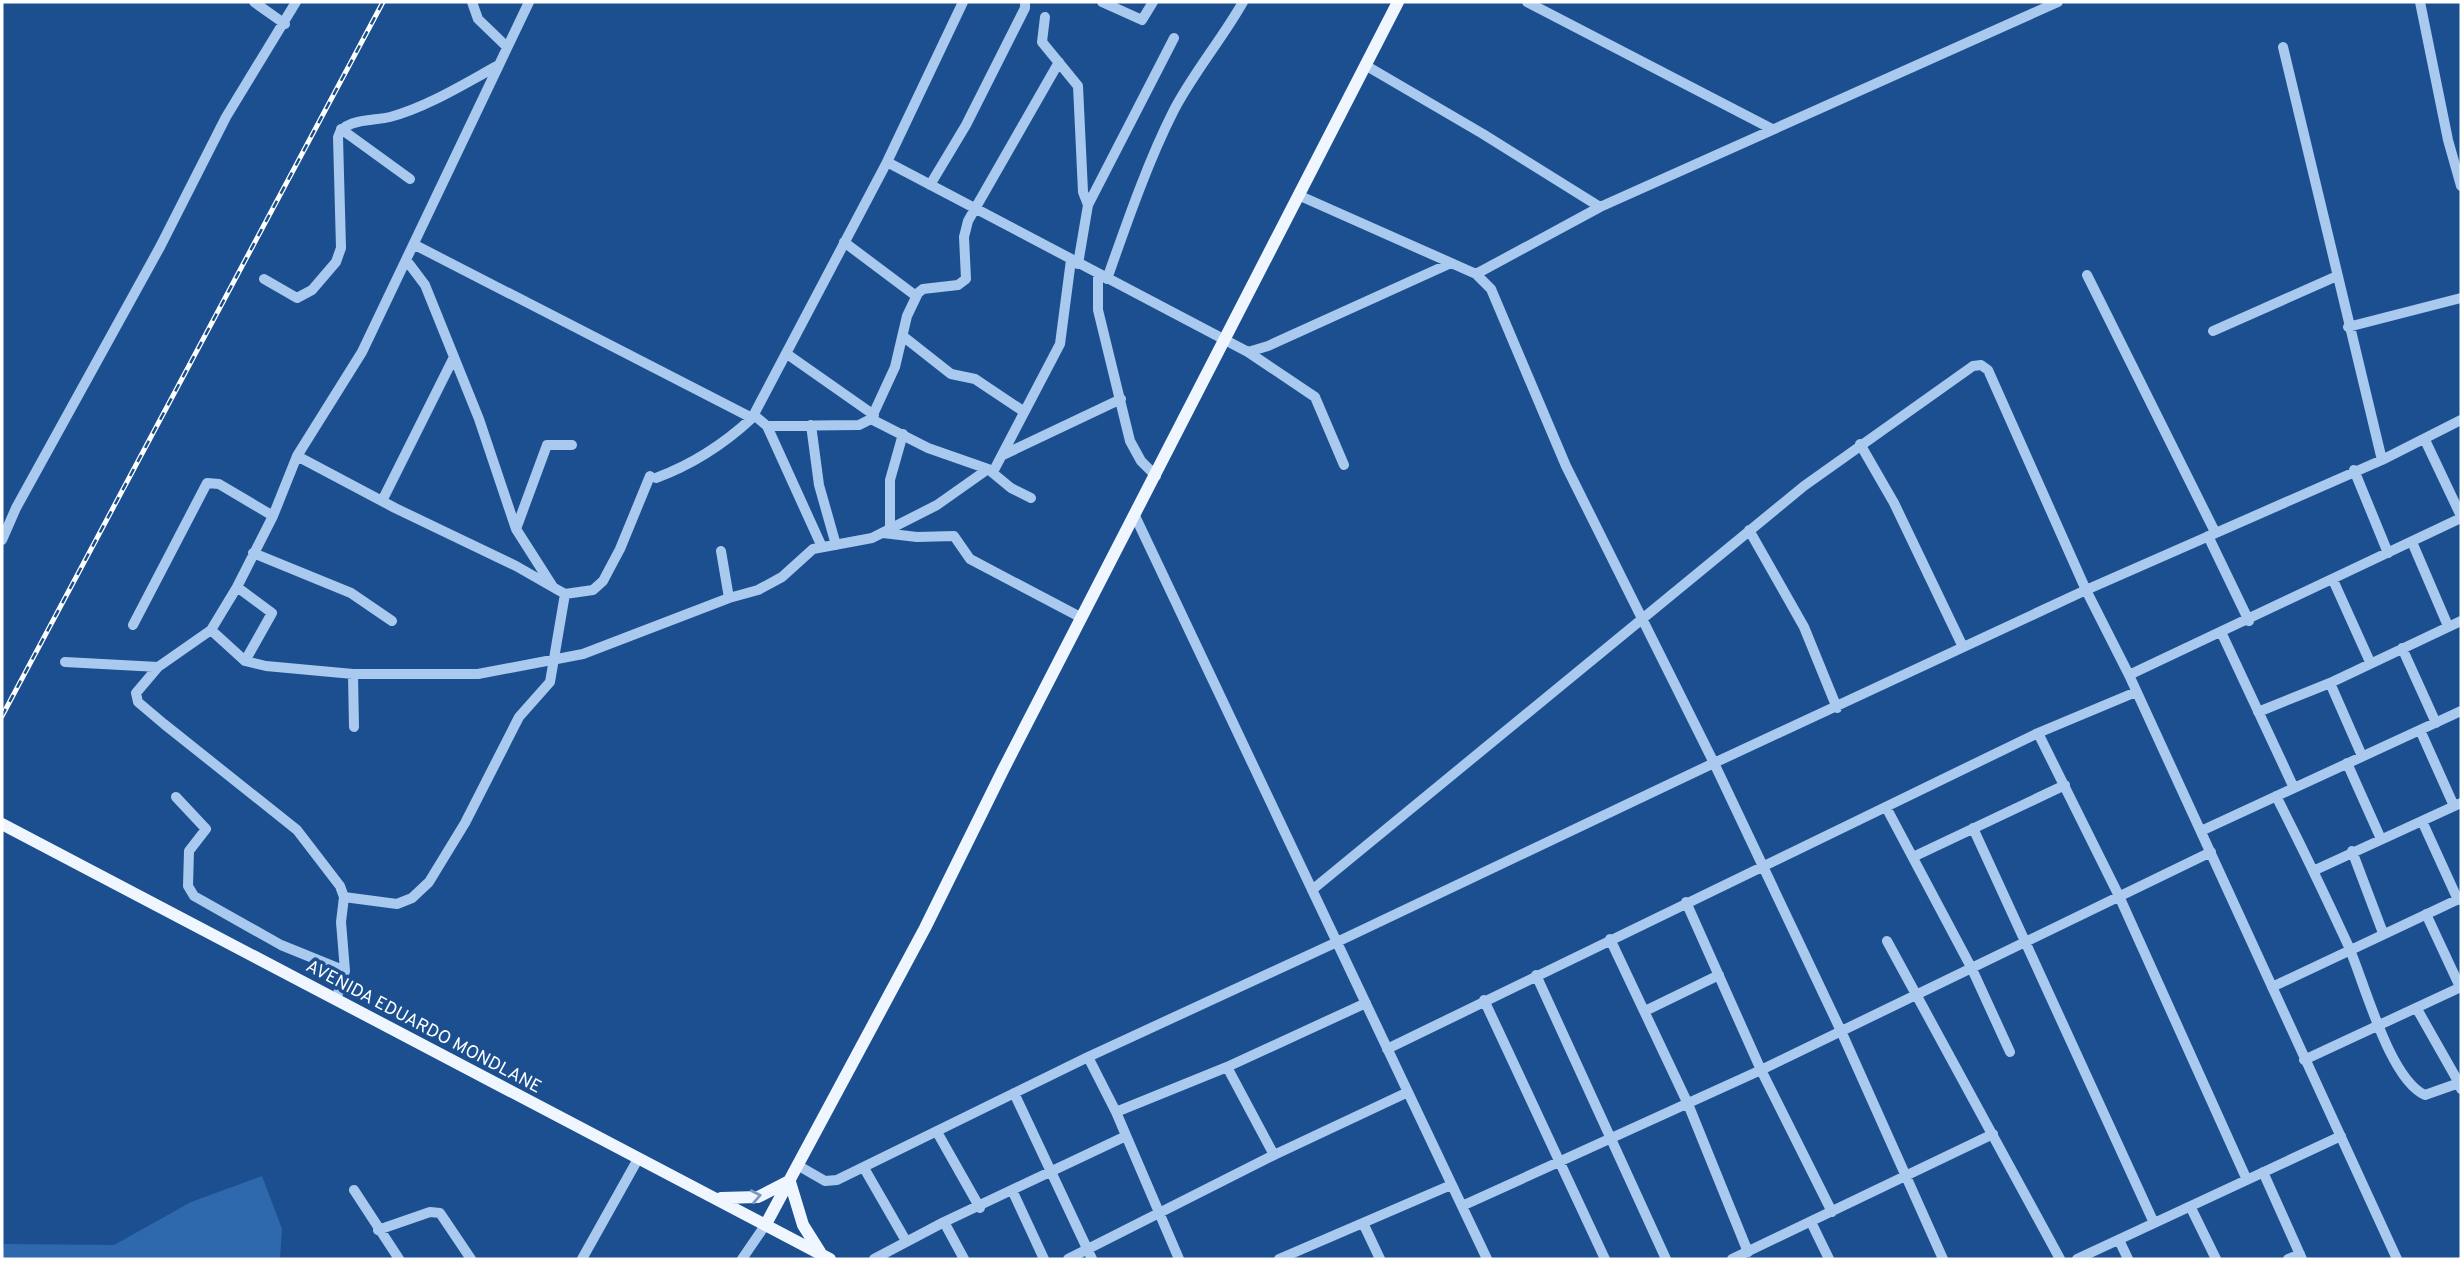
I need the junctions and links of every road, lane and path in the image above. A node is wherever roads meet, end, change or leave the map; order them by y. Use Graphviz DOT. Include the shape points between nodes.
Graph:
graph roads {
  1 [pos="254,2"];
  2 [pos="296,2"];
  3 [pos="472,2"];
  4 [pos="529,2"];
  5 [pos="963,2"];
  6 [pos="1025,2"];
  7 [pos="1102,2"];
  8 [pos="1153,2"];
  9 [pos="1243,2"];
  10 [pos="1398,2"];
  11 [pos="1527,2"];
  12 [pos="2058,2"];
  13 [pos="2420,2"];
  14 [pos="1045,17"];
  15 [pos="285,24"];
  16 [pos="1174,38"];
  17 [pos="506,46"];
  18 [pos="2283,47"];
  19 [pos="1059,62"];
  20 [pos="498,65"];
  21 [pos="1365,65"];
  22 [pos="341,129"];
  23 [pos="1772,130"];
  24 [pos="887,162"];
  25 [pos="410,179"];
  26 [pos="930,185"];
  27 [pos="2461,186"];
  28 [pos="1298,195"];
  29 [pos="1088,205"];
  30 [pos="1600,207"];
  31 [pos="974,209"];
  32 [pos="844,242"];
  33 [pos="415,245"];
  34 [pos="407,261"];
  35 [pos="1075,262"];
  36 [pos="1451,263"];
  37 [pos="1476,274"];
  38 [pos="2087,275"];
  39 [pos="2337,276"];
  40 [pos="1102,277"];
  41 [pos="264,279"];
  42 [pos="916,296"];
  43 [pos="2461,298"];
  44 [pos="2348,327"];
  45 [pos="2213,331"];
  46 [pos="904,337"];
  47 [pos="1224,342"];
  48 [pos="1248,352"];
  49 [pos="787,354"];
  50 [pos="454,357"];
  51 [pos="1121,399"];
  52 [pos="1023,411"];
  53 [pos="753,417"];
  54 [pos="873,417"];
  55 [pos="2461,420"];
  56 [pos="811,425"];
  57 [pos="768,426"];
  58 [pos="903,434"];
  59 [pos="2426,440"];
  60 [pos="1860,444"];
  61 [pos="572,445"];
  62 [pos="1003,455"];
  63 [pos="297,456"];
  64 [pos="2382,460"];
  65 [pos="1344,465"];
  66 [pos="2354,470"];
  67 [pos="990,471"];
  68 [pos="1156,476"];
  69 [pos="1031,498"];
  70 [pos="382,501"];
  71 [pos="273,516"];
  72 [pos="1135,516"];
  73 [pos="2461,517"];
  74 [pos="516,529"];
  75 [pos="1749,530"];
  76 [pos="886,531"];
  77 [pos="2212,534"];
  78 [pos="2,540"];
  79 [pos="2412,542"];
  80 [pos="836,545"];
  81 [pos="822,547"];
  82 [pos="721,551"];
  83 [pos="253,553"];
  84 [pos="2388,553"];
  85 [pos="2333,580"];
  86 [pos="237,587"];
  87 [pos="2086,590"];
  88 [pos="560,592"];
  89 [pos="729,598"];
  90 [pos="1082,618"];
  91 [pos="1643,620"];
  92 [pos="393,621"];
  93 [pos="2249,621"];
  94 [pos="2461,621"];
  95 [pos="133,625"];
  96 [pos="2448,626"];
  97 [pos="211,630"];
  98 [pos="2222,634"];
  99 [pos="1963,647"];
  100 [pos="2402,648"];
  101 [pos="245,660"];
  102 [pos="65,662"];
  103 [pos="552,662"];
  104 [pos="2370,662"];
  105 [pos="159,667"];
  106 [pos="353,674"];
  107 [pos="2129,676"];
  108 [pos="2330,683"];
  109 [pos="2137,692"];
  110 [pos="1837,708"];
  111 [pos="2461,711"];
  112 [pos="2258,712"];
  113 [pos="2436,723"];
  114 [pos="354,727"];
  115 [pos="2420,730"];
  116 [pos="2038,733"];
  117 [pos="2362,756"];
  118 [pos="2347,762"];
  119 [pos="1714,763"];
  120 [pos="2065,785"];
  121 [pos="2294,788"];
  122 [pos="2276,796"];
  123 [pos="176,797"];
  124 [pos="2458,804"];
  125 [pos="1887,809"];
  126 [pos="2422,821"];
  127 [pos="2,824"];
  128 [pos="1973,828"];
  129 [pos="2200,831"];
  130 [pos="2381,839"];
  131 [pos="2352,851"];
  132 [pos="2211,852"];
  133 [pos="1913,857"];
  134 [pos="1761,867"];
  135 [pos="2313,871"];
  136 [pos="1312,890"];
  137 [pos="2119,896"];
  138 [pos="344,897"];
  139 [pos="2460,899"];
  140 [pos="1686,902"];
  141 [pos="2426,914"];
  142 [pos="2384,933"];
  143 [pos="1609,939"];
  144 [pos="1887,941"];
  145 [pos="1337,942"];
  146 [pos="2025,943"];
  147 [pos="2350,950"];
  148 [pos="1972,969"];
  149 [pos="345,971"];
  150 [pos="1536,975"];
  151 [pos="1719,975"];
  152 [pos="2272,987"];
  153 [pos="2461,987"];
  154 [pos="1916,995"];
  155 [pos="335,1000"];
  156 [pos="1484,1000"];
  157 [pos="1366,1003"];
  158 [pos="2417,1009"];
  159 [pos="1645,1011"];
  160 [pos="2378,1027"];
  161 [pos="1841,1031"];
  162 [pos="1387,1049"];
  163 [pos="2010,1052"];
  164 [pos="1088,1057"];
  165 [pos="2304,1060"];
  166 [pos="1227,1067"];
  167 [pos="1760,1070"];
  168 [pos="2460,1086"];
  169 [pos="1014,1093"];
  170 [pos="1406,1093"];
  171 [pos="1688,1104"];
  172 [pos="1116,1112"];
  173 [pos="937,1132"];
  174 [pos="1993,1134"];
  175 [pos="1126,1136"];
  176 [pos="2341,1136"];
  177 [pos="1613,1139"];
  178 [pos="1274,1155"];
  179 [pos="638,1159"];
  180 [pos="1561,1162"];
  181 [pos="799,1166"];
  182 [pos="864,1168"];
  183 [pos="1052,1172"];
  184 [pos="2263,1172"];
  185 [pos="1906,1178"];
  186 [pos="2247,1180"];
  187 [pos="791,1181"];
  188 [pos="1451,1185"];
  189 [pos="354,1190"];
  190 [pos="1012,1190"];
  191 [pos="717,1198"];
  192 [pos="1462,1206"];
  193 [pos="980,1208"];
  194 [pos="2191,1208"];
  195 [pos="1832,1212"];
  196 [pos="1160,1215"];
  197 [pos="944,1222"];
  198 [pos="1811,1222"];
  199 [pos="1363,1223"];
  200 [pos="2154,1223"];
  201 [pos="766,1224"];
  202 [pos="378,1230"];
  203 [pos="2119,1240"];
  204 [pos="906,1241"];
  205 [pos="1748,1252"];
  206 [pos="1090,1255"];
  207 [pos="825,1256"];
  208 [pos="2301,1257"];
  209 [pos="399,1259"];
  210 [pos="471,1259"];
  211 [pos="582,1259"];
  212 [pos="742,1259"];
  213 [pos="874,1259"];
  214 [pos="964,1259"];
  215 [pos="1044,1259"];
  216 [pos="1068,1259"];
  217 [pos="1179,1259"];
  218 [pos="1279,1259"];
  219 [pos="1380,1259"];
  220 [pos="1487,1259"];
  221 [pos="1605,1259"];
  222 [pos="1666,1259"];
  223 [pos="1732,1259"];
  224 [pos="1829,1259"];
  225 [pos="1943,1259"];
  226 [pos="2060,1259"];
  227 [pos="2077,1259"];
  228 [pos="2128,1259"];
  229 [pos="2216,1259"];
  230 [pos="2288,1259"];
  231 [pos="2397,1259"];
  1 -- 15 [label="street"];
  2 -- 15 [label="street"];
  3 -- 17 [label="street" via="478,19"];
  4 -- 17 [label="street"];
  5 -- 24 [label="street"];
  6 -- 26 [label="street" via="979,100"];
  7 -- 8 [label="street" via="1142,20"];
  9 -- 40 [label="street" via="1173,112"];
  10 -- 21 [label="main road"];
  11 -- 23 [label="street"];
  12 -- 23 [label="street"];
  13 -- 27 [label="street"];
  14 -- 19 [label="street" via="1042,42"];
  15 -- 78 [label="street" via="226,117"];
  16 -- 29 [label="street"];
  17 -- 20 [label="street"];
  18 -- 39 [label="street"];
  19 -- 29 [label="street" via="1078,86 1083,192"];
  19 -- 31 [label="street"];
  20 -- 22 [label="street" via="394,116"];
  20 -- 33 [label="street"];
  21 -- 28 [label="main road"];
  21 -- 30 [label="street"];
  22 -- 25 [label="street"];
  22 -- 41 [label="street" via="338,174 343,236 336,262 312,290 297,298"];
  23 -- 30 [label="street"];
  24 -- 26 [label="street"];
  24 -- 32 [label="street"];
  26 -- 31 [label="street"];
  28 -- 36 [label="street"];
  28 -- 47 [label="main road"];
  29 -- 35 [label="street"];
  30 -- 37 [label="street"];
  31 -- 35 [label="street"];
  31 -- 42 [label="street" via="964,237 964,283 923,289"];
  32 -- 42 [label="street"];
  32 -- 49 [label="street"];
  33 -- 34 [label="street"];
  33 -- 53 [label="street"];
  34 -- 50 [label="street" via="425,285"];
  34 -- 63 [label="street" via="362,352"];
  35 -- 40 [label="street"];
  35 -- 52 [label="street" via="1063,335"];
  36 -- 37 [label="street"];
  36 -- 48 [label="street"];
  37 -- 91 [label="street" via="1491,289 1566,466"];
  38 -- 77 [label="street"];
  39 -- 44 [label="street"];
  39 -- 45 [label="street"];
  40 -- 47 [label="street"];
  40 -- 51 [label="street" via="1098,310"];
  42 -- 46 [label="street" via="906,316"];
  43 -- 44 [label="street"];
  44 -- 64 [label="street"];
  46 -- 52 [label="street" via="951,374 975,379"];
  46 -- 54 [label="street"];
  47 -- 48 [label="street"];
  47 -- 68 [label="main road"];
  48 -- 65 [label="street" via="1315,397"];
  49 -- 53 [label="street"];
  49 -- 54 [label="street"];
  50 -- 70 [label="street"];
  50 -- 74 [label="street"];
  51 -- 62 [label="street"];
  51 -- 68 [label="street" via="1135,452"];
  52 -- 62 [label="street"];
  53 -- 57 [label="street"];
  53 -- 88 [label="street" via="703,455 653,477 603,581 593,590"];
  54 -- 56 [label="street" via="859,425"];
  54 -- 58 [label="street"];
  55 -- 59 [label="street"];
  56 -- 57 [label="street"];
  56 -- 80 [label="street" via="819,485"];
  57 -- 81 [label="street"];
  58 -- 67 [label="street"];
  58 -- 76 [label="street" via="890,480"];
  59 -- 64 [label="street"];
  59 -- 73 [label="street"];
  60 -- 75 [label="street"];
  60 -- 87 [label="street" via="1973,366 1981,365 1988,370"];
  60 -- 99 [label="street" via="1894,503"];
  61 -- 74 [label="street" via="547,445"];
  62 -- 67 [label="street"];
  63 -- 70 [label="street"];
  63 -- 71 [label="street"];
  64 -- 66 [label="street"];
  66 -- 77 [label="street"];
  66 -- 84 [label="street"];
  67 -- 69 [label="street"];
  67 -- 76 [label="street"];
  68 -- 72 [label="main road"];
  70 -- 88 [label="street" via="484,549"];
  71 -- 83 [label="street"];
  71 -- 95 [label="street" via="219,484 207,483"];
  72 -- 90 [label="main road"];
  72 -- 136 [label="street"];
  73 -- 79 [label="street"];
  74 -- 88 [label="street"];
  75 -- 91 [label="street"];
  75 -- 110 [label="street" via="1804,628"];
  76 -- 80 [label="street"];
  76 -- 90 [label="street" via="917,537 954,536 971,559"];
  77 -- 87 [label="street"];
  77 -- 93 [label="street"];
  79 -- 84 [label="street"];
  79 -- 96 [label="street"];
  80 -- 81 [label="street"];
  81 -- 89 [label="street" via="771,584"];
  82 -- 89 [label="street"];
  83 -- 86 [label="street"];
  83 -- 92 [label="street" via="351,593"];
  84 -- 85 [label="street"];
  85 -- 93 [label="street"];
  85 -- 104 [label="street"];
  86 -- 97 [label="street"];
  86 -- 101 [label="street" via="272,613"];
  87 -- 99 [label="street"];
  87 -- 107 [label="street"];
  88 -- 103 [label="street"];
  89 -- 103 [label="street" via="637,636"];
  90 -- 181 [label="main road"];
  91 -- 119 [label="street"];
  91 -- 136 [label="street"];
  93 -- 98 [label="street"];
  94 -- 96 [label="street"];
  96 -- 100 [label="street"];
  97 -- 101 [label="street"];
  97 -- 105 [label="street"];
  98 -- 107 [label="street"];
  98 -- 112 [label="street"];
  99 -- 110 [label="street"];
  100 -- 104 [label="street"];
  100 -- 113 [label="street"];
  101 -- 106 [label="street"];
  102 -- 105 [label="street"];
  103 -- 106 [label="street" via="478,674"];
  103 -- 138 [label="street" via="550,682 519,717 429,883 397,904"];
  104 -- 108 [label="street"];
  105 -- 138 [label="street" via="136,693 138,702 297,830"];
  106 -- 114 [label="street"];
  107 -- 109 [label="street"];
  108 -- 112 [label="street"];
  108 -- 117 [label="street"];
  109 -- 116 [label="street"];
  109 -- 129 [label="street"];
  110 -- 119 [label="street"];
  111 -- 113 [label="street"];
  112 -- 121 [label="street"];
  113 -- 115 [label="street"];
  115 -- 117 [label="street"];
  115 -- 124 [label="street"];
  116 -- 120 [label="street"];
  116 -- 125 [label="street"];
  117 -- 118 [label="street"];
  118 -- 121 [label="street"];
  118 -- 130 [label="street"];
  119 -- 134 [label="street"];
  119 -- 145 [label="street"];
  120 -- 128 [label="street"];
  120 -- 137 [label="street"];
  121 -- 122 [label="street"];
  122 -- 129 [label="street"];
  122 -- 135 [label="street"];
  123 -- 149 [label="street" via="206,829 189,851 188,886 194,896 281,945"];
  124 -- 126 [label="street"];
  125 -- 133 [label="street"];
  125 -- 134 [label="street"];
  126 -- 130 [label="street"];
  126 -- 139 [label="street"];
  127 -- 155 [label="main road, AVENIDA EDUARDO MONDLANE"];
  128 -- 133 [label="street"];
  128 -- 146 [label="street"];
  129 -- 132 [label="street"];
  130 -- 131 [label="street"];
  131 -- 135 [label="street"];
  131 -- 142 [label="street"];
  132 -- 137 [label="street"];
  132 -- 152 [label="street"];
  133 -- 148 [label="street"];
  134 -- 140 [label="street"];
  134 -- 161 [label="street"];
  135 -- 147 [label="street"];
  136 -- 145 [label="street"];
  137 -- 146 [label="street"];
  137 -- 186 [label="street"];
  138 -- 149 [label="street"];
  139 -- 141 [label="street"];
  140 -- 143 [label="street"];
  140 -- 151 [label="street"];
  141 -- 142 [label="street"];
  141 -- 153 [label="street"];
  142 -- 147 [label="street"];
  143 -- 150 [label="street"];
  143 -- 159 [label="street"];
  144 -- 154 [label="street"];
  145 -- 157 [label="street"];
  145 -- 164 [label="street"];
  146 -- 148 [label="street"];
  146 -- 200 [label="street"];
  147 -- 152 [label="street"];
  147 -- 160 [label="street"];
  148 -- 154 [label="street"];
  148 -- 163 [label="street"];
  149 -- 155 [label="street"];
  150 -- 156 [label="street"];
  150 -- 177 [label="street"];
  151 -- 159 [label="street"];
  151 -- 167 [label="street"];
  152 -- 165 [label="street"];
  153 -- 158 [label="street"];
  154 -- 161 [label="street"];
  154 -- 174 [label="street"];
  155 -- 179 [label="main road, AVENIDA EDUARDO MONDLANE"];
  156 -- 162 [label="street"];
  156 -- 180 [label="street"];
  157 -- 162 [label="street"];
  157 -- 166 [label="street"];
  158 -- 160 [label="street"];
  158 -- 168 [label="street"];
  159 -- 171 [label="street"];
  160 -- 165 [label="street"];
  160 -- 168 [label="street" via="2418,1091 2426,1095"];
  161 -- 167 [label="street"];
  161 -- 185 [label="street"];
  162 -- 170 [label="street"];
  164 -- 169 [label="street"];
  164 -- 172 [label="street"];
  165 -- 176 [label="street"];
  166 -- 172 [label="street"];
  166 -- 178 [label="street"];
  167 -- 171 [label="street"];
  167 -- 195 [label="street"];
  169 -- 173 [label="street"];
  169 -- 183 [label="street"];
  170 -- 178 [label="street"];
  170 -- 188 [label="street"];
  171 -- 177 [label="street"];
  171 -- 205 [label="street"];
  172 -- 175 [label="street"];
  173 -- 182 [label="street"];
  173 -- 193 [label="street"];
  174 -- 185 [label="street"];
  174 -- 226 [label="street"];
  175 -- 183 [label="street"];
  175 -- 196 [label="street"];
  176 -- 184 [label="street"];
  176 -- 231 [label="street"];
  177 -- 180 [label="street"];
  177 -- 222 [label="street"];
  178 -- 196 [label="street"];
  179 -- 191 [label="main road, AVENIDA EDUARDO MONDLANE"];
  179 -- 211 [label="street"];
  180 -- 192 [label="street"];
  180 -- 221 [label="street"];
  181 -- 182 [label="street" via="825,1181"];
  181 -- 187 [label="main road"];
  182 -- 204 [label="street"];
  183 -- 190 [label="street"];
  183 -- 206 [label="street"];
  184 -- 186 [label="street"];
  184 -- 208 [label="street"];
  185 -- 195 [label="street"];
  185 -- 225 [label="street"];
  186 -- 194 [label="street"];
  191 -- 187 [label="main road, one-way" via="758,1197"];
  187 -- 201 [label="main road"];
  187 -- 207 [label="main road" via="803,1225"];
  188 -- 192 [label="street"];
  188 -- 199 [label="street"];
  189 -- 202 [label="street"];
  190 -- 193 [label="street"];
  190 -- 215 [label="street"];
  191 -- 201 [label="main road, AVENIDA EDUARDO MONDLANE"];
  192 -- 220 [label="street"];
  193 -- 197 [label="street"];
  194 -- 200 [label="street"];
  194 -- 229 [label="street"];
  195 -- 198 [label="street"];
  196 -- 206 [label="street"];
  196 -- 217 [label="street"];
  197 -- 204 [label="street"];
  197 -- 214 [label="street"];
  198 -- 205 [label="street"];
  198 -- 224 [label="street"];
  199 -- 218 [label="street"];
  199 -- 219 [label="street"];
  200 -- 203 [label="street"];
  201 -- 207 [label="main road, AVENIDA EDUARDO MONDLANE"];
  201 -- 212 [label="street"];
  202 -- 209 [label="street"];
  202 -- 210 [label="street" via="435,1211 445,1216"];
  203 -- 227 [label="street"];
  203 -- 228 [label="street"];
  204 -- 213 [label="street"];
  205 -- 223 [label="street"];
  206 -- 216 [label="street"];
  208 -- 230 [label="street"];
}
